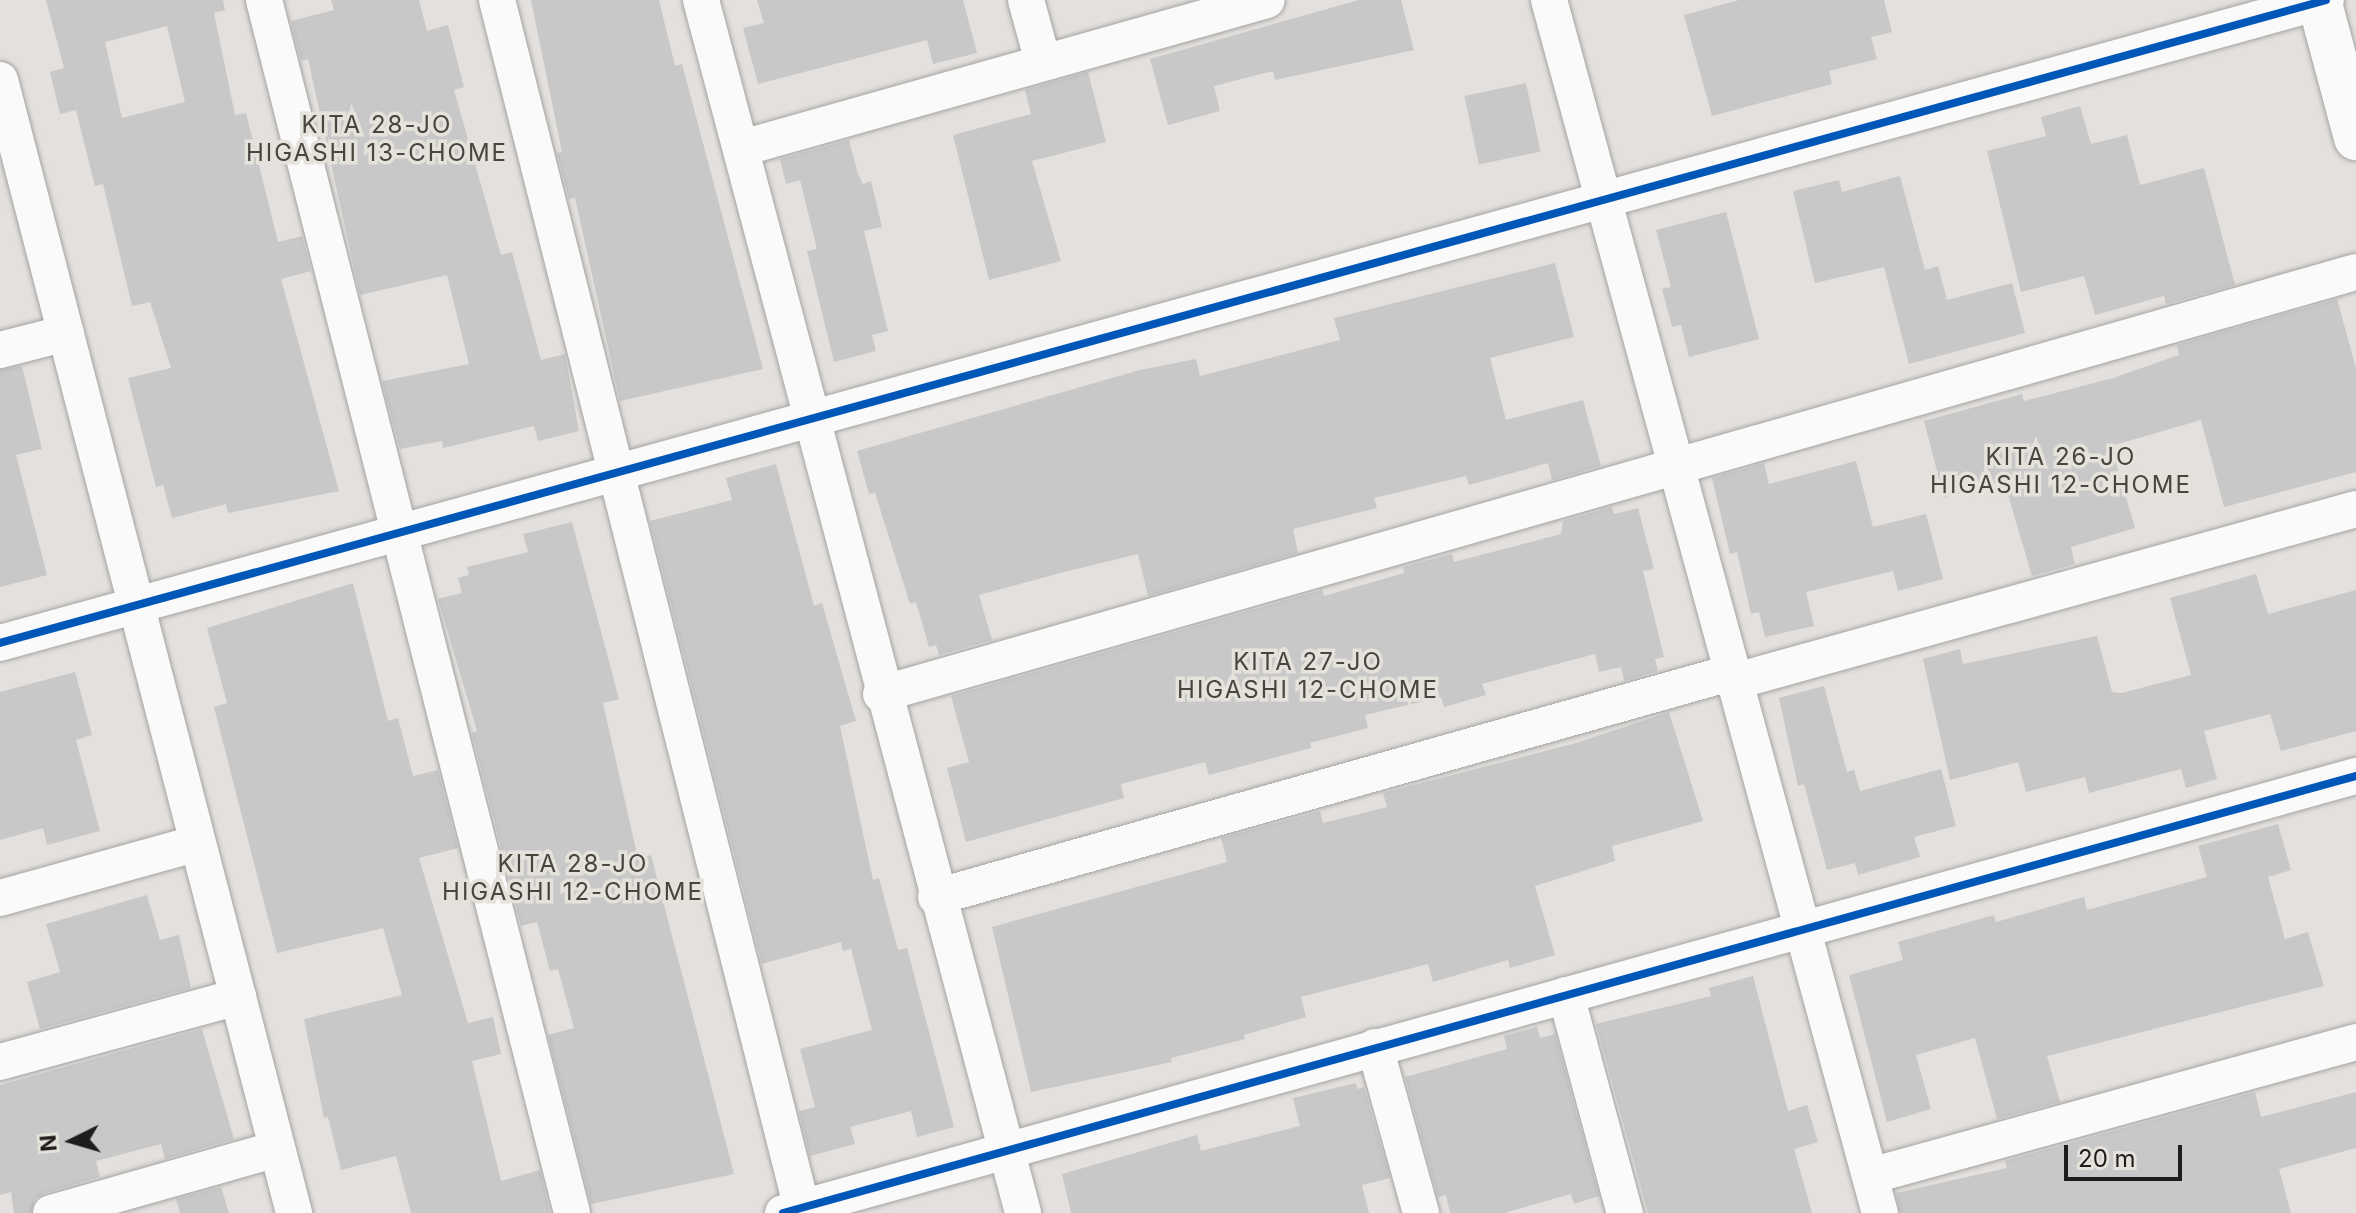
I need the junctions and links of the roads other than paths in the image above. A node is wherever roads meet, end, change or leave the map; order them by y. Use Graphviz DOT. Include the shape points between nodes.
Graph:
graph roads {
  1 [pos="264,0"];
  2 [pos="497,0"];
  3 [pos="701,0"];
  4 [pos="1026,0"];
  5 [pos="1267,0"];
  6 [pos="1549,0"];
  7 [pos="2322,1"];
  8 [pos="1043,62"];
  9 [pos="0,80"];
  10 [pos="5,119"];
  11 [pos="2356,138"];
  12 [pos="742,148"];
  13 [pos="1603,201"];
  14 [pos="2356,272"];
  15 [pos="66,333"];
  16 [pos="0,350"];
  17 [pos="814,415"];
  18 [pos="1677,464"];
  19 [pos="616,473"];
  20 [pos="2356,509"];
  21 [pos="399,534"];
  22 [pos="137,607"];
  23 [pos="0,643"];
  24 [pos="1735,677"];
  25 [pos="881,694"];
  26 [pos="2356,776"];
  27 [pos="198,843"];
  28 [pos="936,897"];
  29 [pos="0,898"];
  30 [pos="1803,928"];
  31 [pos="1566,995"];
  32 [pos="238,997"];
  33 [pos="2356,1042"];
  34 [pos="1375,1047"];
  35 [pos="0,1062"];
  36 [pos="277,1149"];
  37 [pos="1004,1152"];
  38 [pos="1870,1176"];
  39 [pos="796,1211"];
  40 [pos="51,1213"];
  41 [pos="294,1213"];
  42 [pos="572,1213"];
  43 [pos="1023,1213"];
  44 [pos="1421,1213"];
  45 [pos="1625,1213"];
  46 [pos="1880,1213"];
  1 -- 21 [label="street"];
  2 -- 19 [label="street"];
  3 -- 12 [label="street"];
  4 -- 8 [label="street"];
  5 -- 8 [label="street"];
  6 -- 13 [label="street"];
  7 -- 11 [label="street"];
  7 -- 13 [label="street"];
  8 -- 12 [label="street"];
  9 -- 10 [label="street"];
  10 -- 15 [label="street"];
  12 -- 17 [label="street"];
  13 -- 17 [label="street"];
  13 -- 18 [label="street"];
  14 -- 18 [label="street"];
  15 -- 16 [label="street"];
  15 -- 22 [label="street"];
  17 -- 19 [label="street"];
  17 -- 25 [label="street"];
  18 -- 24 [label="street"];
  18 -- 25 [label="street"];
  19 -- 21 [label="street"];
  19 -- 39 [label="street"];
  20 -- 24 [label="street"];
  21 -- 22 [label="street"];
  21 -- 42 [label="street"];
  22 -- 23 [label="street"];
  22 -- 27 [label="street"];
  24 -- 28 [label="street"];
  24 -- 30 [label="street"];
  25 -- 28 [label="street"];
  26 -- 30 [label="street"];
  27 -- 29 [label="street"];
  27 -- 32 [label="street"];
  28 -- 37 [label="street"];
  30 -- 31 [label="street"];
  30 -- 38 [label="street"];
  31 -- 34 [label="street"];
  31 -- 45 [label="street"];
  32 -- 35 [label="street"];
  32 -- 36 [label="street"];
  33 -- 38 [label="street"];
  34 -- 37 [label="street"];
  34 -- 44 [label="street"];
  36 -- 40 [label="street"];
  36 -- 41 [label="street"];
  37 -- 39 [label="street"];
  37 -- 43 [label="street"];
  38 -- 46 [label="street"];
}
